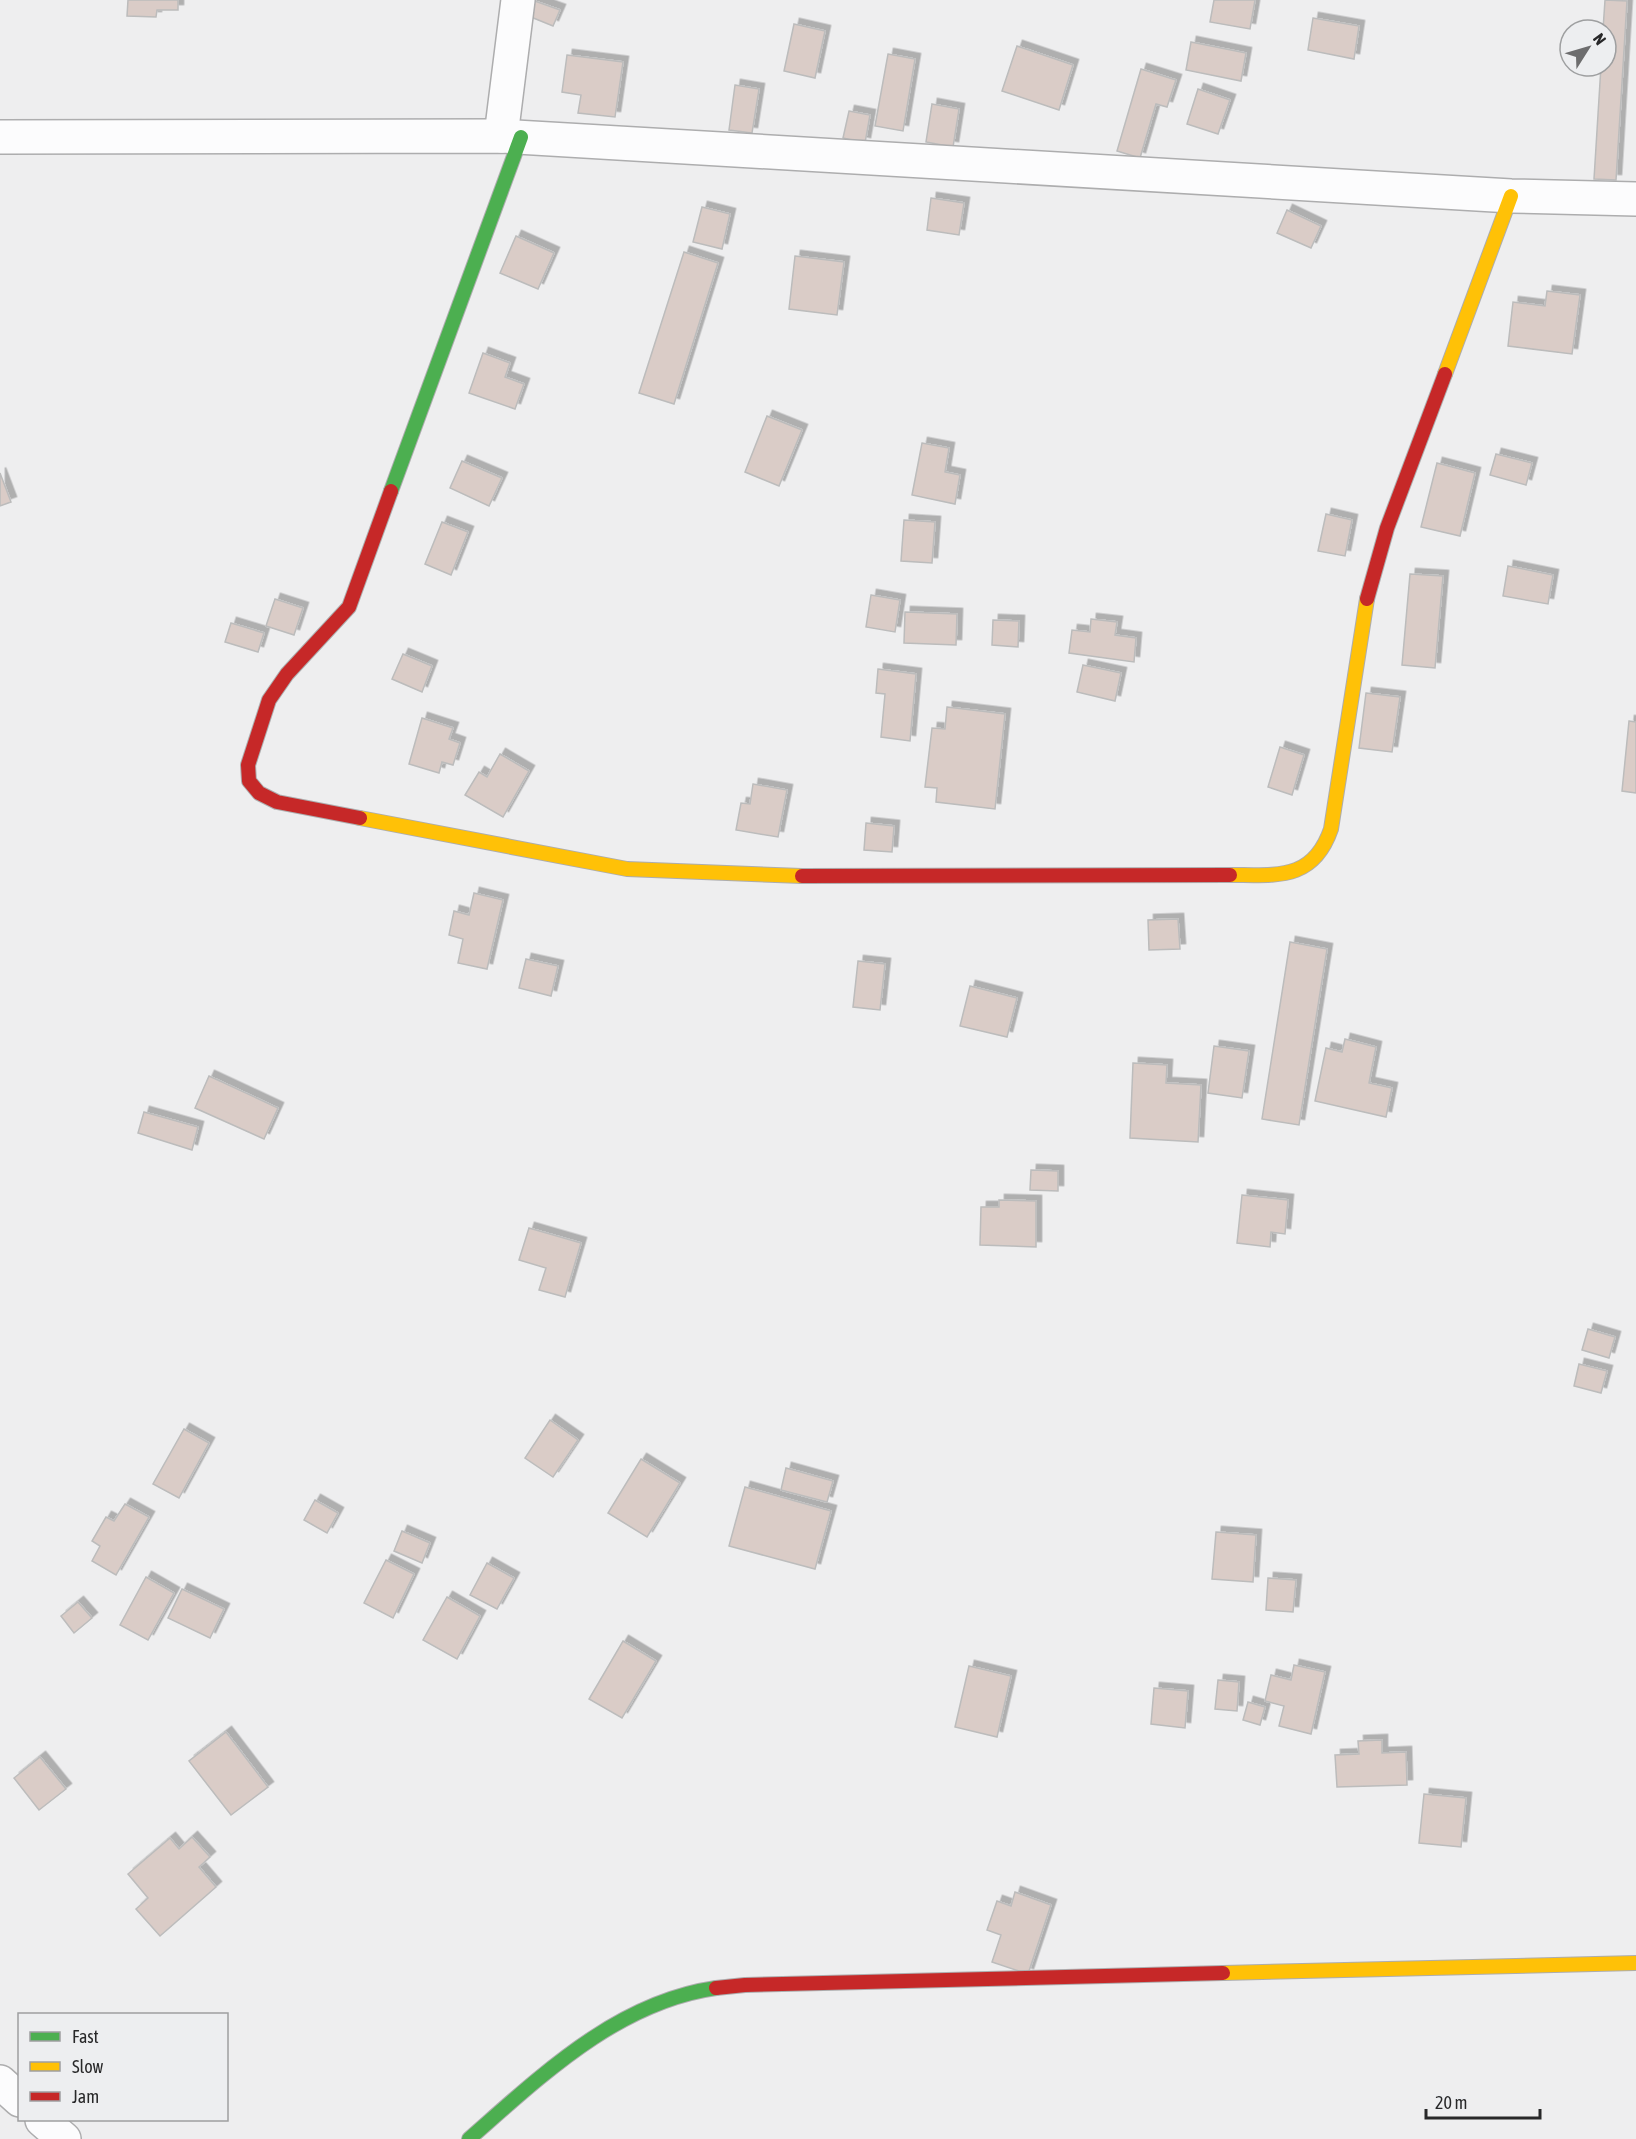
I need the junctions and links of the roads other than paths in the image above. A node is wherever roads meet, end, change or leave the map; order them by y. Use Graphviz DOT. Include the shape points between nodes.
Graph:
graph roads {
  1 [pos="518,0"];
  2 [pos="511,136"];
  3 [pos="0,137"];
  4 [pos="1511,196"];
  5 [pos="1636,199"];
  6 [pos="1636,1963"];
  7 [pos="0,2082"];
  8 [pos="18,2098"];
  9 [pos="43,2121"];
  10 [pos="64,2139"];
  11 [pos="469,2139"];
  1 -- 2 [label="street"];
  2 -- 3 [label="street"];
  2 -- 4 [label="street"];
  2 -- 4 [label="street" via="349,607 268,700 248,765 249,781 259,793 277,802 627,869 775,876 1277,875 1298,871 1315,861 1326,847 1331,829 1366,601 1387,528"];
  4 -- 5 [label="street"];
  6 -- 11 [label="street" via="745,1984 697,1991 660,2001 627,2018 542,2076"];
  7 -- 8 [label="street"];
  9 -- 10 [label="street"];
}
